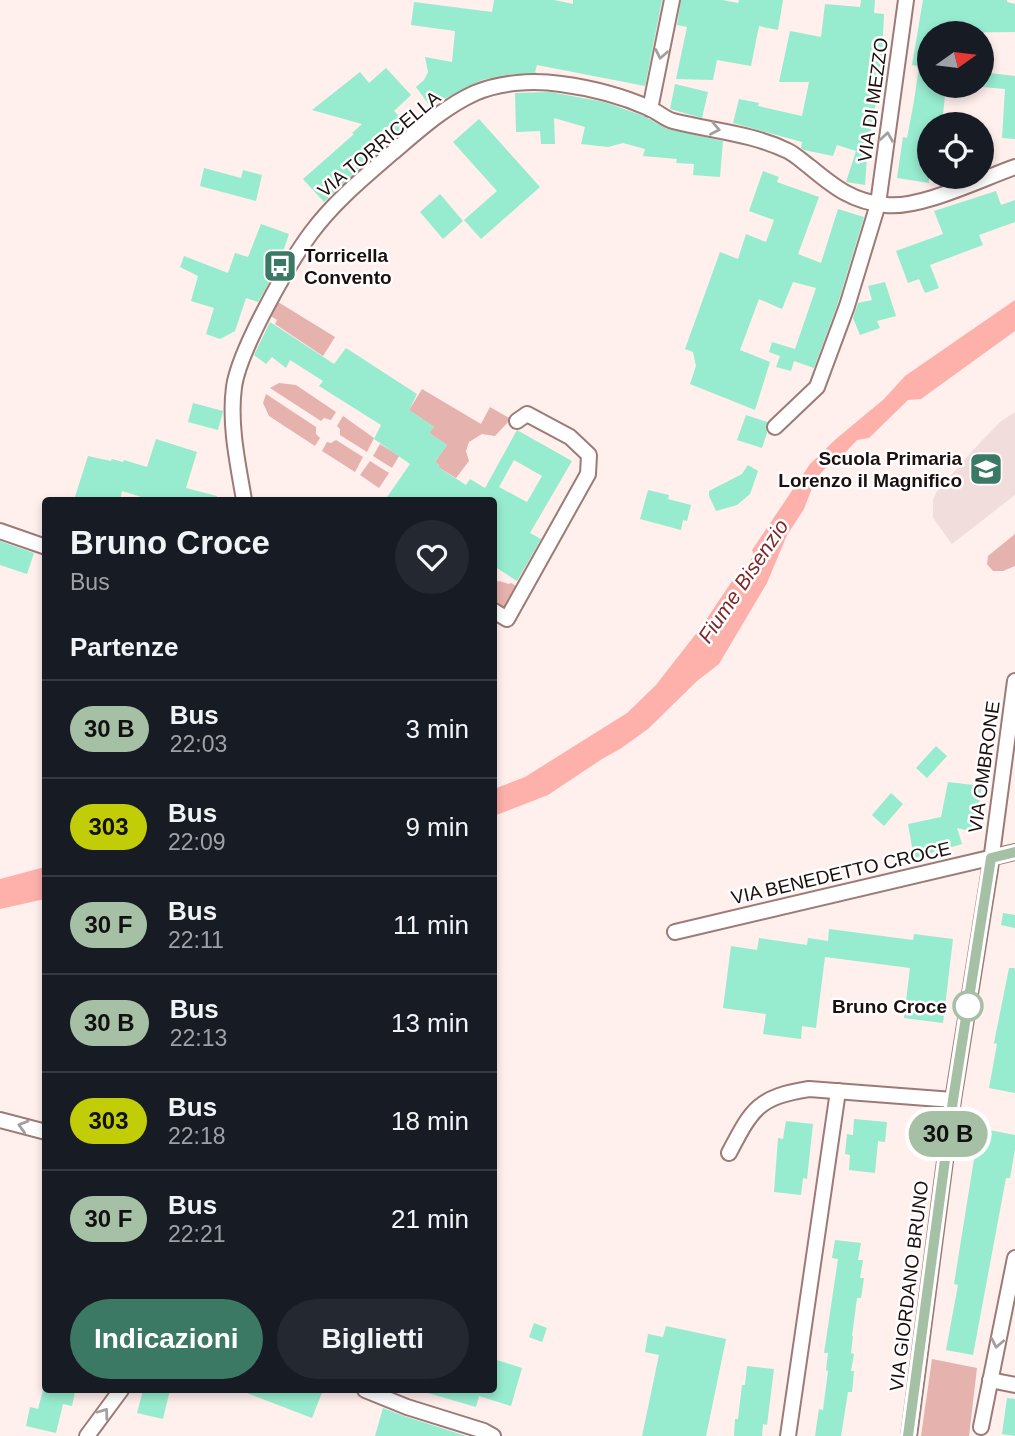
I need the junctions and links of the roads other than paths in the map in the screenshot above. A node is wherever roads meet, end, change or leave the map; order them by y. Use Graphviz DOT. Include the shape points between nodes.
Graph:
graph roads {
  1 [pos="672,0"];
  2 [pos="906,0"];
  3 [pos="650,109"];
  4 [pos="1015,167"];
  5 [pos="878,204"];
  6 [pos="517,422"];
  7 [pos="775,428"];
  8 [pos="243,497"];
  9 [pos="0,531"];
  10 [pos="42,546"];
  11 [pos="497,613"];
  12 [pos="1015,681"];
  13 [pos="1011,731"];
  14 [pos="1015,852"];
  15 [pos="991,858"];
  16 [pos="675,932"];
  17 [pos="838,1091"];
  18 [pos="953,1100"];
  19 [pos="0,1121"];
  20 [pos="42,1131"];
  21 [pos="729,1153"];
  22 [pos="1015,1258"];
  23 [pos="990,1380"];
  24 [pos="1015,1385"];
  25 [pos="119,1393"];
  26 [pos="372,1393"];
  27 [pos="981,1427"];
  28 [pos="87,1436"];
  29 [pos="493,1436"];
  30 [pos="789,1436"];
  31 [pos="909,1436"];
  1 -- 3 [label="street, one-way"];
  5 -- 2 [label="street, VIA DI MEZZO, one-way"];
  3 -- 5 [label="street, VIA TORRICELLA, one-way" via="670,120 757,137 792,153 850,197"];
  3 -- 8 [label="street, VIA TORRICELLA" via="597,90 559,84 495,87 476,93 431,121 351,188 302,244 238,367 232,402"];
  4 -- 5 [label="street" via="920,201"];
  5 -- 7 [label="street, VIA DI MEZZO" via="817,387"];
  6 -- 11 [label="street" via="527,414 570,437 589,455 588,474 507,619"];
  9 -- 10 [label="street"];
  12 -- 13 [label="street, VIA OMBRONE"];
  13 -- 15 [label="street, VIA OMBRONE"];
  14 -- 15 [label="street, VIA BENEDETTO CROCE"];
  15 -- 16 [label="street, VIA BENEDETTO CROCE"];
  15 -- 18 [label="street, VIA GIORDANO BRUNO"];
  17 -- 18 [label="street"];
  17 -- 21 [label="street" via="809,1089 768,1100 747,1117"];
  17 -- 30 [label="street"];
  18 -- 31 [label="street, VIA GIORDANO BRUNO"];
  20 -- 19 [label="street, one-way"];
  22 -- 23 [label="street, one-way"];
  23 -- 24 [label="street"];
  23 -- 27 [label="street"];
  28 -- 25 [label="street, one-way"];
  26 -- 29 [label="street"];
}
